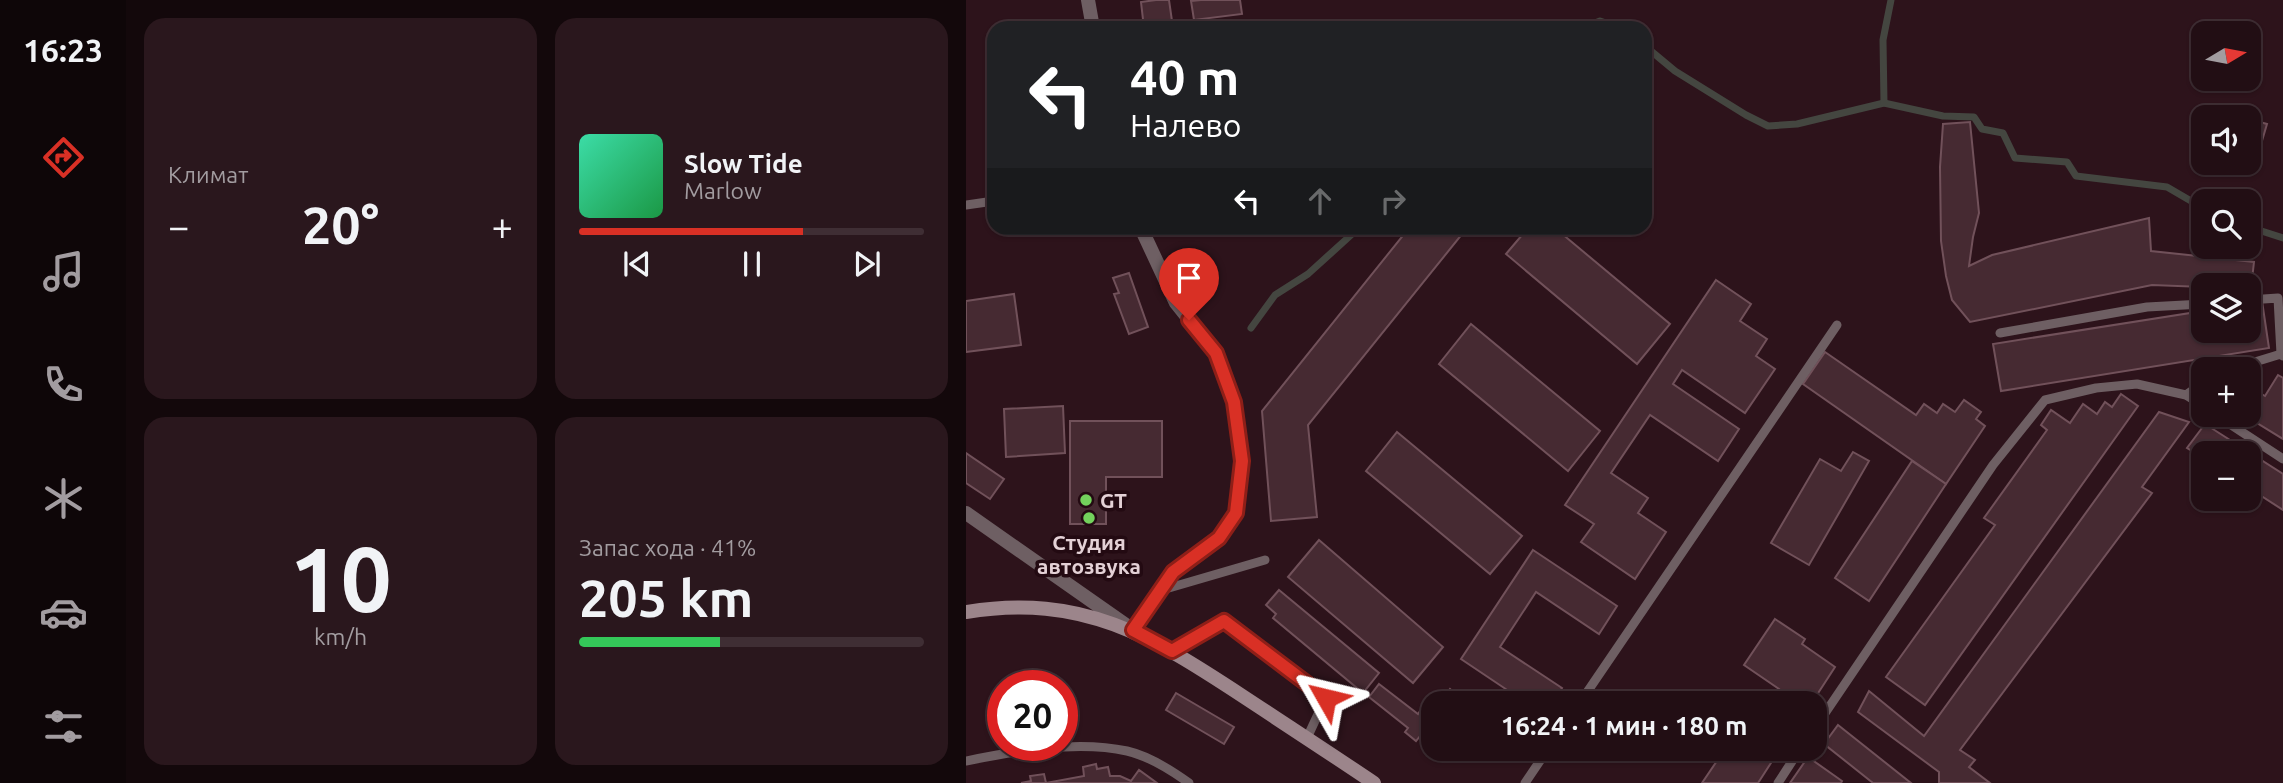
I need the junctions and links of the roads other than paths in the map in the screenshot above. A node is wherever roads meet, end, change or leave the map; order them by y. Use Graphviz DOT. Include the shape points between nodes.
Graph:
graph roads {
  1 [pos="1088,0"];
  2 [pos="1092,21"];
  3 [pos="987,202"];
  4 [pos="966,205"];
  5 [pos="1144,235"];
  6 [pos="2280,296"];
  7 [pos="2261,298"];
  8 [pos="2191,304"];
  9 [pos="1837,325"];
  10 [pos="2000,333"];
  11 [pos="2282,355"];
  12 [pos="2261,361"];
  13 [pos="2191,391"];
  14 [pos="2186,395"];
  15 [pos="2191,398"];
  16 [pos="2234,427"];
  17 [pos="2283,459"];
  18 [pos="966,513"];
  19 [pos="1265,560"];
  20 [pos="1162,590"];
  21 [pos="966,612"];
  22 [pos="1133,630"];
  23 [pos="1172,651"];
  24 [pos="1588,691"];
  25 [pos="1827,710"];
  26 [pos="1307,738"];
  27 [pos="966,761"];
  28 [pos="1540,761"];
  29 [pos="1792,761"];
  30 [pos="1189,783"];
  31 [pos="1374,783"];
  32 [pos="1525,783"];
  33 [pos="1778,783"];
  1 -- 2 [label="street"];
  3 -- 4 [label="lane"];
  5 -- 20 [label="street" via="1176,303 1216,353 1234,402 1242,461 1236,513 1219,538 1173,572"];
  6 -- 7 [label="lane"];
  6 -- 11 [label="lane"];
  8 -- 10 [label="lane" via="2147,307"];
  9 -- 24 [label="lane"];
  11 -- 12 [label="lane"];
  13 -- 14 [label="lane"];
  14 -- 15 [label="lane"];
  14 -- 25 [label="lane" via="2137,384 2045,400 1993,464"];
  16 -- 17 [label="lane"];
  18 -- 22 [label="street"];
  19 -- 20 [label="lane"];
  20 -- 22 [label="street"];
  21 -- 22 [label="main road" via="1058,609"];
  22 -- 23 [label="main road"];
  23 -- 26 [label="main road"];
  23 -- 26 [label="lane" via="1224,621 1326,698"];
  26 -- 31 [label="main road"];
  27 -- 30 [label="lane" via="1080,746 1128,751 1171,769"];
  28 -- 32 [label="lane"];
  29 -- 33 [label="lane"];
}
